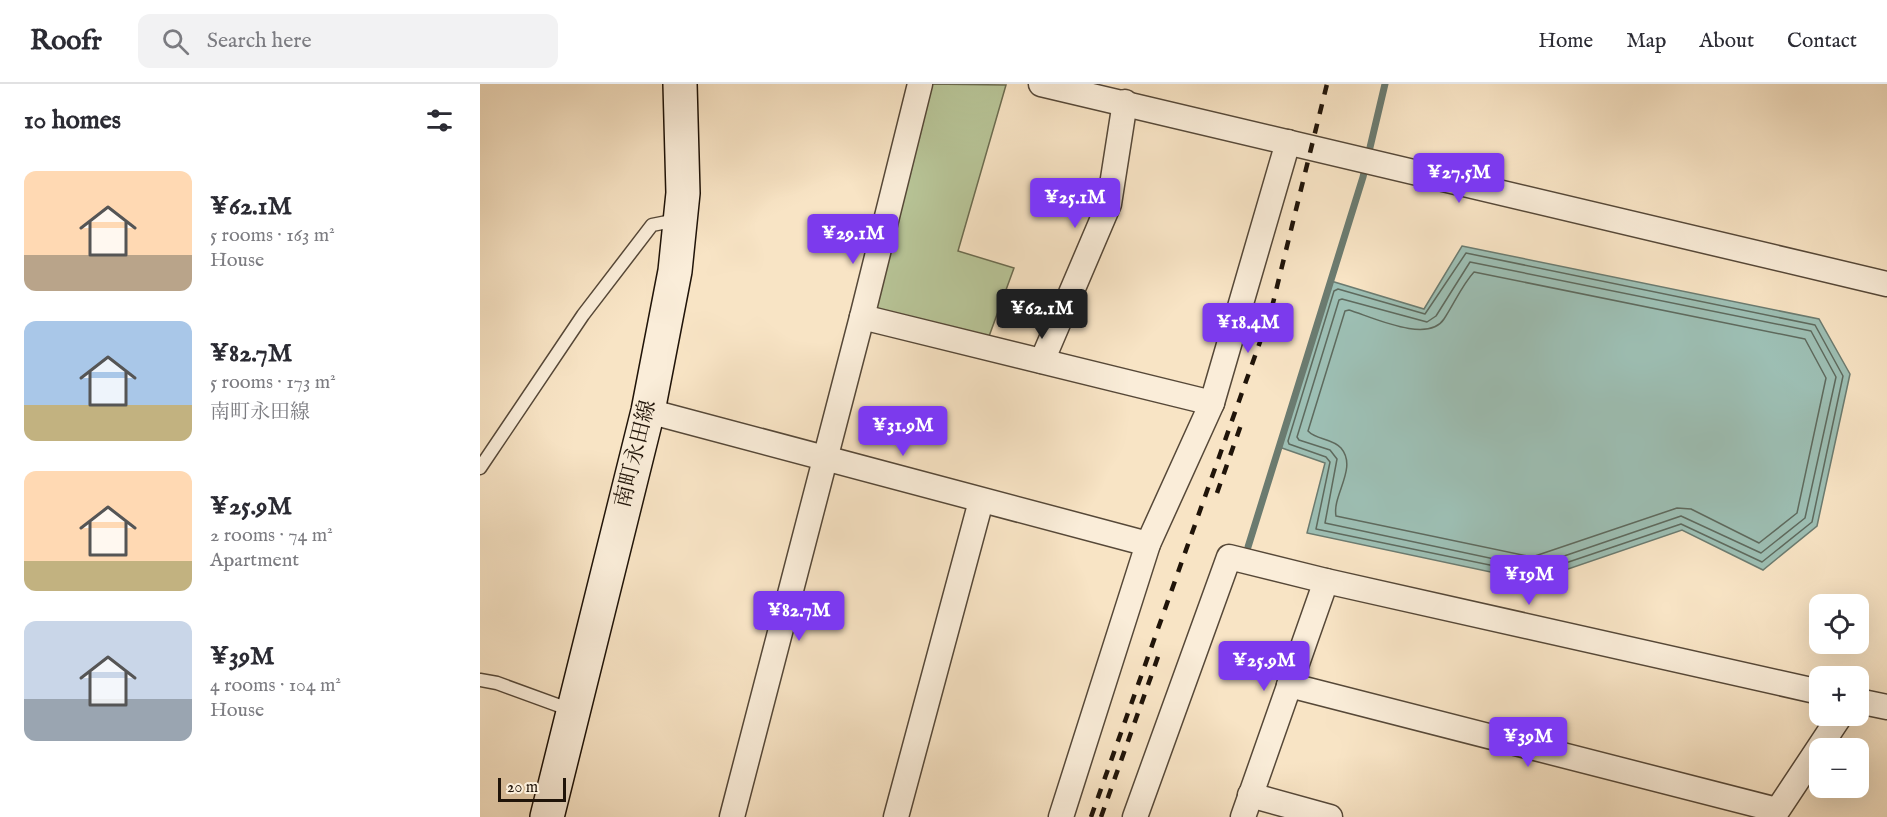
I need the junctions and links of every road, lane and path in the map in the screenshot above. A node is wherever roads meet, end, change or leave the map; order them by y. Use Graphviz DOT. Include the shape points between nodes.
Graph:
graph roads {
  1 [pos="680,84"];
  2 [pos="920,84"];
  3 [pos="1041,84"];
  4 [pos="1125,102"];
  5 [pos="1288,142"];
  6 [pos="680,219"];
  7 [pos="1887,284"];
  8 [pos="862,317"];
  9 [pos="1042,361"];
  10 [pos="1212,403"];
  11 [pos="648,411"];
  12 [pos="825,457"];
  13 [pos="480,468"];
  14 [pos="981,501"];
  15 [pos="1148,544"];
  16 [pos="1326,581"];
  17 [pos="480,680"];
  18 [pos="1289,685"];
  19 [pos="1809,690"];
  20 [pos="1869,703"];
  21 [pos="1887,707"];
  22 [pos="571,710"];
  23 [pos="1833,726"];
  24 [pos="1246,806"];
  25 [pos="1775,814"];
  26 [pos="547,817"];
  27 [pos="732,817"];
  28 [pos="896,817"];
  29 [pos="1061,817"];
  30 [pos="1135,817"];
  31 [pos="1330,817"];
  1 -- 6 [label="street, 南町永田線"];
  2 -- 8 [label="street"];
  3 -- 4 [label="street"];
  4 -- 5 [label="street"];
  4 -- 9 [label="street" via="1109,204"];
  5 -- 7 [label="street"];
  5 -- 10 [label="street"];
  6 -- 11 [label="street, 南町永田線" via="675,271"];
  6 -- 13 [label="lane" via="652,225 583,315"];
  8 -- 9 [label="street"];
  8 -- 12 [label="street"];
  9 -- 10 [label="street"];
  10 -- 15 [label="street"];
  11 -- 12 [label="street"];
  11 -- 22 [label="street, 南町永田線"];
  12 -- 14 [label="street"];
  12 -- 27 [label="street"];
  14 -- 15 [label="street"];
  14 -- 28 [label="street"];
  15 -- 29 [label="street"];
  16 -- 18 [label="street"];
  16 -- 19 [label="street"];
  16 -- 30 [label="street" via="1229,557"];
  17 -- 22 [label="lane"];
  18 -- 24 [label="street"];
  18 -- 25 [label="street"];
  20 -- 21 [label="street"];
  22 -- 26 [label="street, 南町永田線"];
  23 -- 25 [label="street"];
  24 -- 31 [label="street"];
}
